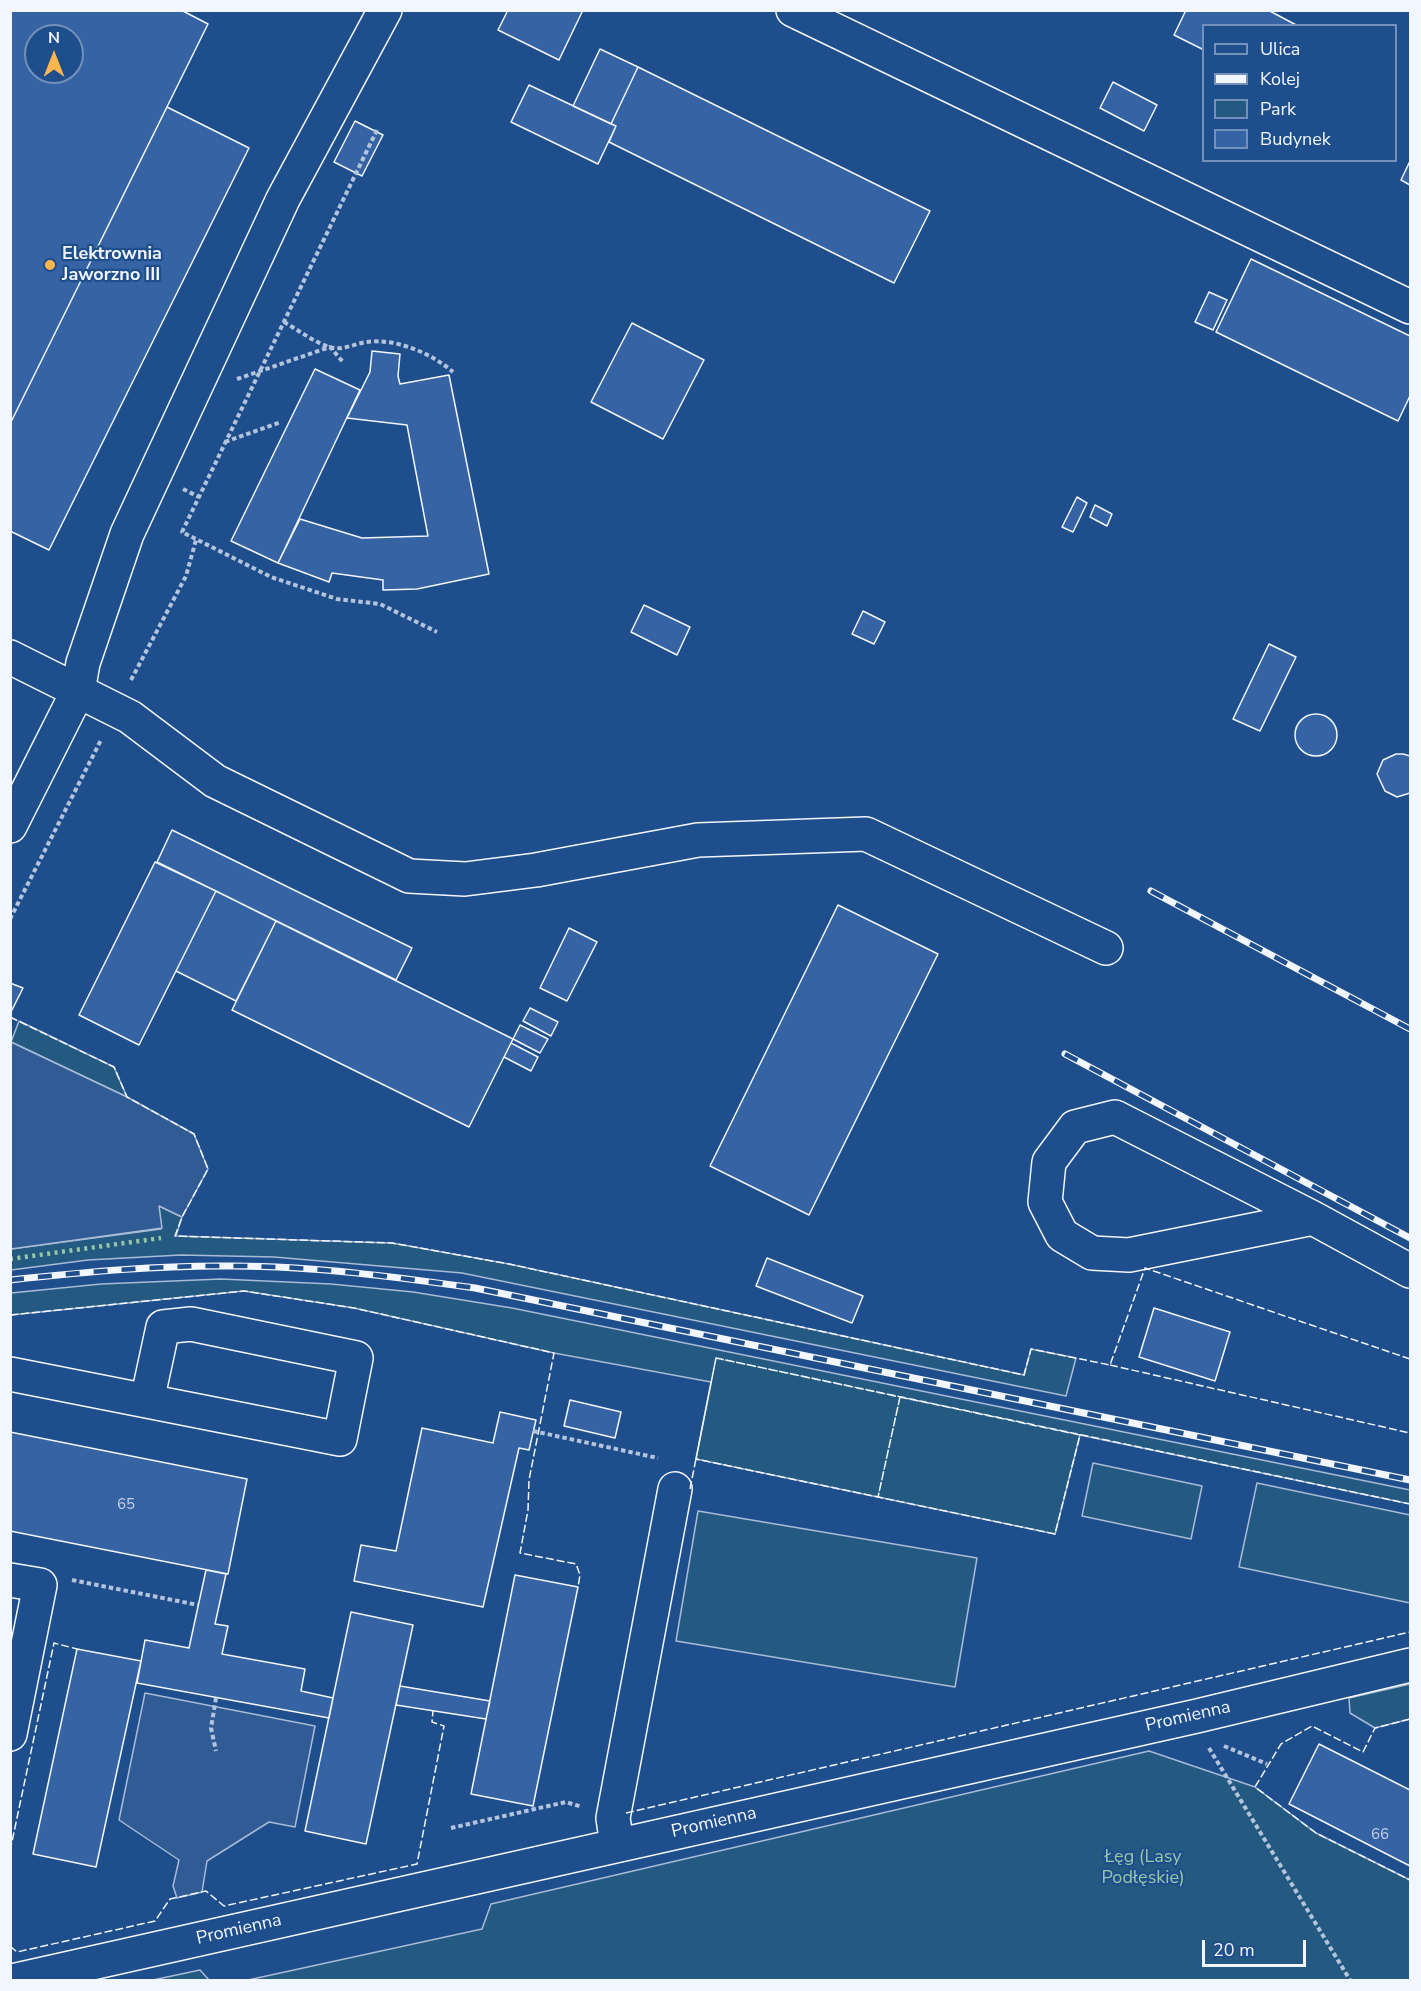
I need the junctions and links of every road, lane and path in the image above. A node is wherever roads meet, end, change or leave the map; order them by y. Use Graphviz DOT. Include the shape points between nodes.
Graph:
graph roads {
  1 [pos="385,10"];
  2 [pos="793,10"];
  3 [pos="377,130"];
  4 [pos="1410,307"];
  5 [pos="284,322"];
  6 [pos="330,347"];
  7 [pos="343,363"];
  8 [pos="260,370"];
  9 [pos="453,372"];
  10 [pos="232,381"];
  11 [pos="281,422"];
  12 [pos="225,442"];
  13 [pos="437,632"];
  14 [pos="10,657"];
  15 [pos="78,691"];
  16 [pos="10,826"];
  17 [pos="1106,948"];
  18 [pos="1313,1218"];
  19 [pos="1410,1271"];
  20 [pos="10,1374"];
  21 [pos="147,1401"];
  22 [pos="533,1431"];
  23 [pos="662,1459"];
  24 [pos="675,1489"];
  25 [pos="25,1582"];
  26 [pos="198,1605"];
  27 [pos="1410,1665"];
  28 [pos="216,1698"];
  29 [pos="10,1734"];
  30 [pos="1208,1746"];
  31 [pos="216,1751"];
  32 [pos="617,1845"];
  33 [pos="16,1980"];
  34 [pos="1350,1980"];
  1 -- 15 [label="street" via="283,199 127,534 83,663"];
  2 -- 4 [label="street"];
  3 -- 5 [label="path"];
  5 -- 6 [label="path"];
  5 -- 8 [label="path"];
  6 -- 7 [label="path"];
  6 -- 8 [label="path"];
  6 -- 9 [label="path" via="369,342 392,344 439,360"];
  8 -- 10 [label="path"];
  8 -- 12 [label="path"];
  11 -- 12 [label="path"];
  12 -- 13 [label="path" via="182,532 271,577 337,598 380,604"];
  14 -- 15 [label="street"];
  15 -- 16 [label="street"];
  15 -- 17 [label="street" via="129,717 215,781 409,876 465,879 698,840 866,834"];
  18 -- 18 [label="street" via="1130,1255 1092,1253 1062,1235 1045,1202 1049,1162 1075,1127 1115,1117"];
  18 -- 19 [label="street"];
  20 -- 21 [label="street"];
  21 -- 21 [label="street" via="340,1439 356,1358 191,1324 163,1327"];
  22 -- 23 [label="path"];
  24 -- 32 [label="street" via="613,1818"];
  25 -- 26 [label="path" via="42,1574"];
  25 -- 29 [label="street"];
  27 -- 32 [label="street, Promienna"];
  28 -- 31 [label="path" via="211,1728"];
  30 -- 34 [label="path"];
  32 -- 33 [label="street, Promienna"];
}
